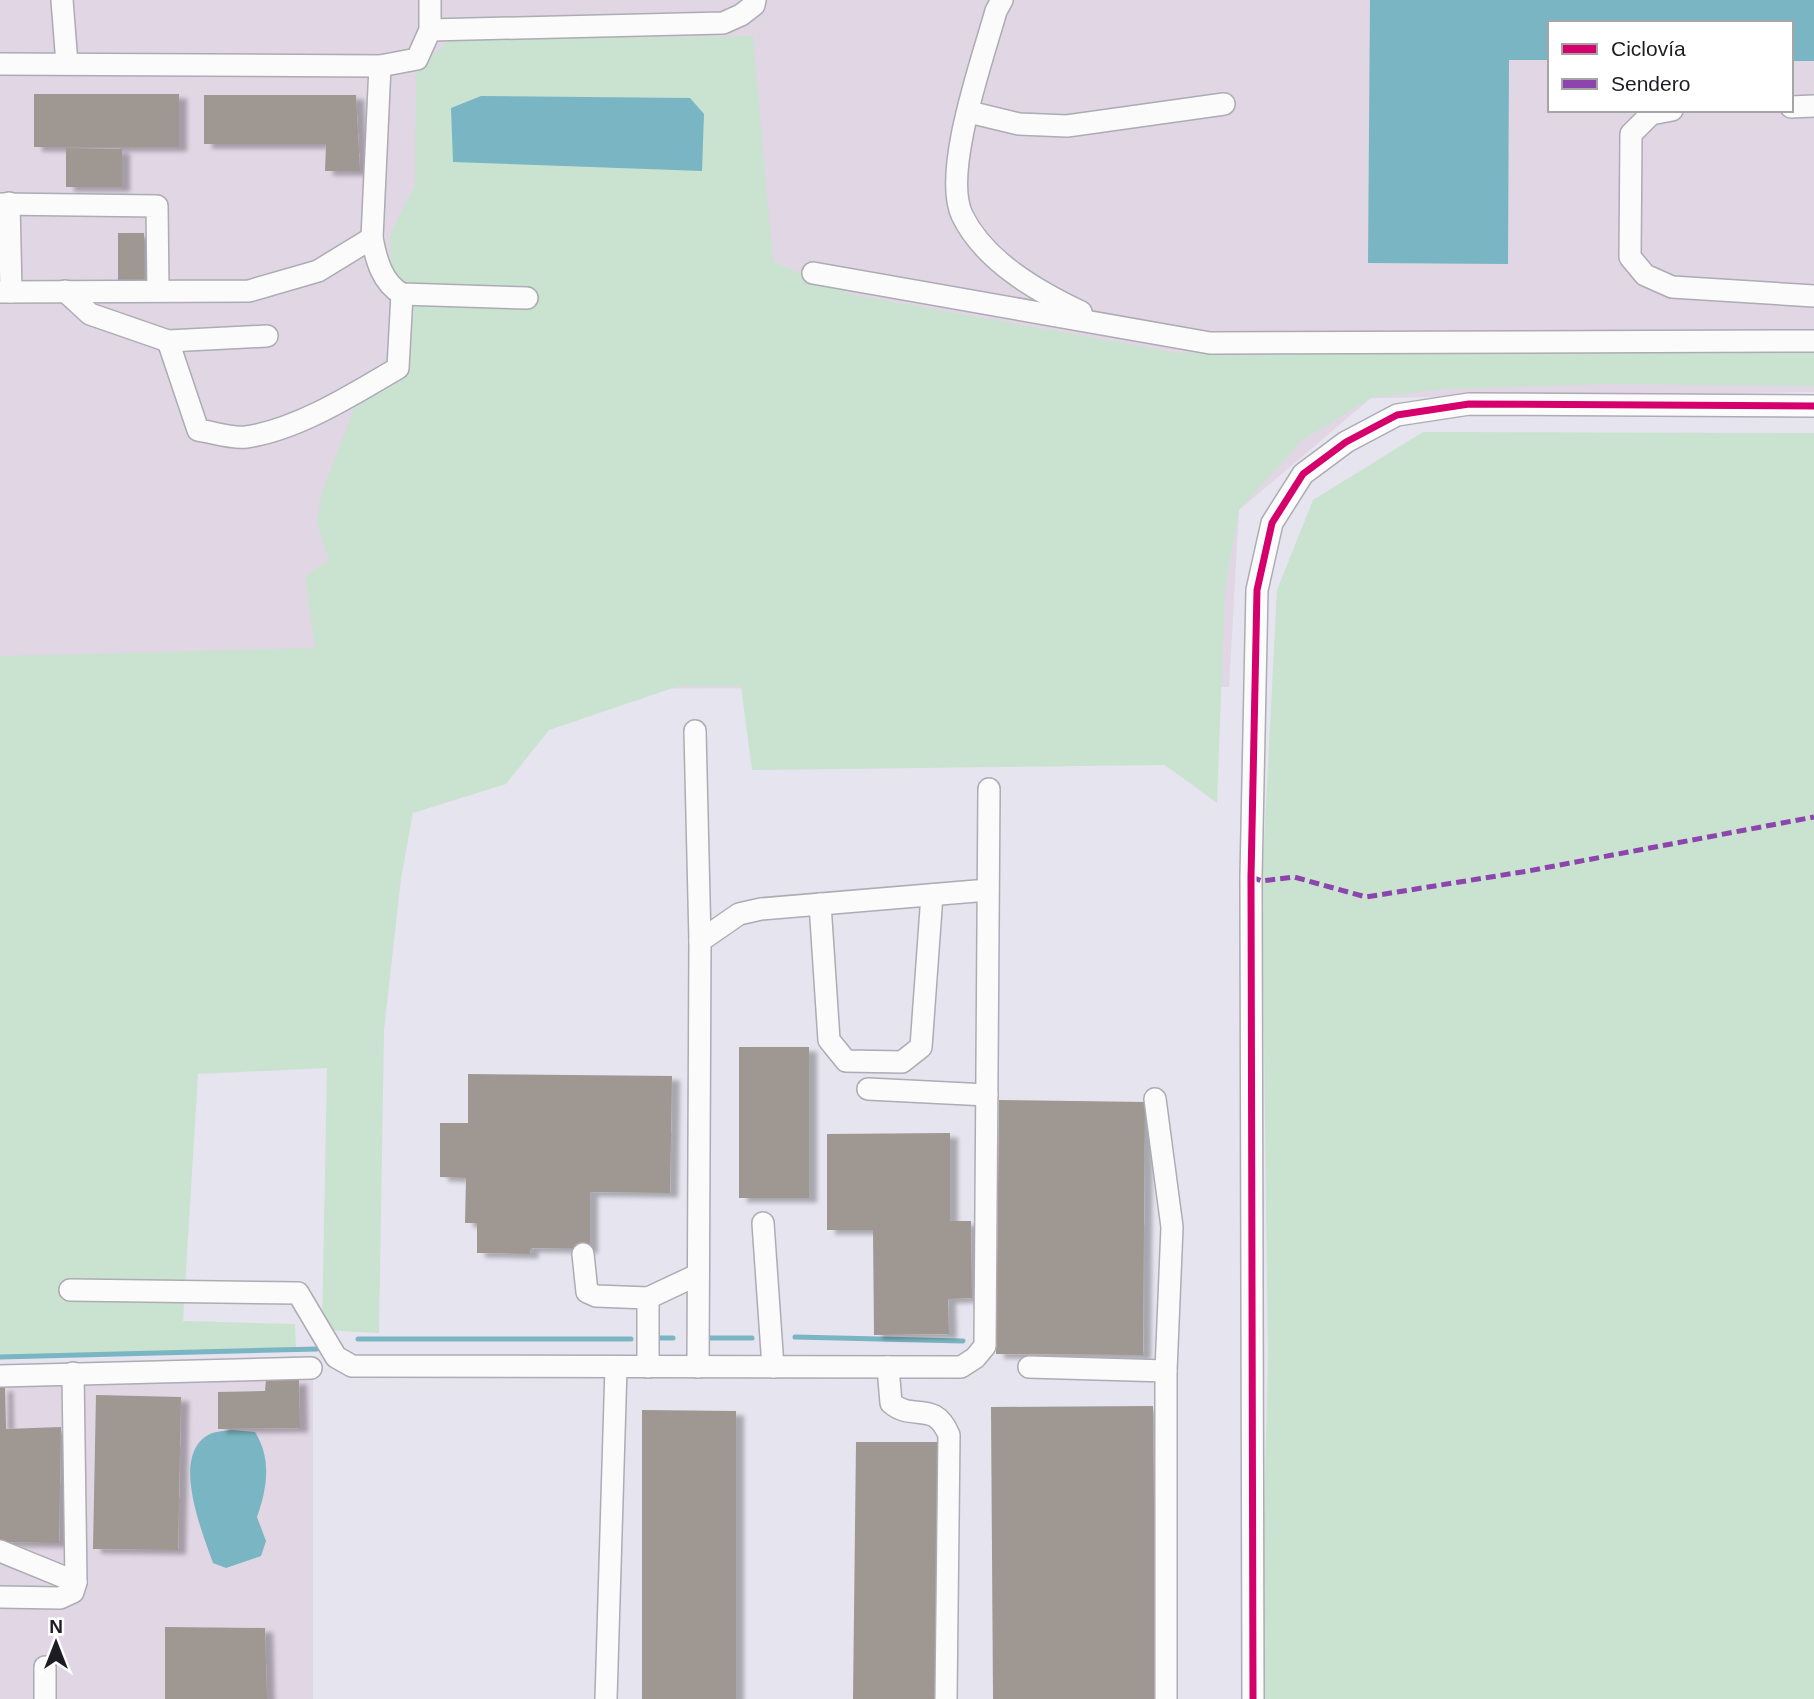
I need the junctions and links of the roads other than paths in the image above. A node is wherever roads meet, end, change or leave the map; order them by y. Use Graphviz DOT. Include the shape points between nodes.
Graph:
graph roads {
  1 [pos="62,0"];
  2 [pos="430,0"];
  3 [pos="755,0"];
  4 [pos="1002,0"];
  5 [pos="430,30"];
  6 [pos="0,64"];
  7 [pos="67,64"];
  8 [pos="380,66"];
  9 [pos="1224,104"];
  10 [pos="1814,106"];
  11 [pos="1793,107"];
  12 [pos="1662,112"];
  13 [pos="969,113"];
  14 [pos="5,203"];
  15 [pos="372,238"];
  16 [pos="813,273"];
  17 [pos="158,289"];
  18 [pos="5,292"];
  19 [pos="65,292"];
  20 [pos="402,294"];
  21 [pos="1814,296"];
  22 [pos="527,299"];
  23 [pos="1099,321"];
  24 [pos="267,335"];
  25 [pos="168,341"];
  26 [pos="1814,341"];
  27 [pos="1814,406"];
  28 [pos="695,731"];
  29 [pos="989,789"];
  30 [pos="988,890"];
  31 [pos="932,895"];
  32 [pos="820,904"];
  33 [pos="700,941"];
  34 [pos="869,1089"];
  35 [pos="987,1096"];
  36 [pos="1155,1099"];
  37 [pos="763,1223"];
  38 [pos="583,1254"];
  39 [pos="697,1275"];
  40 [pos="69,1290"];
  41 [pos="648,1298"];
  42 [pos="616,1367"];
  43 [pos="648,1367"];
  44 [pos="698,1367"];
  45 [pos="773,1367"];
  46 [pos="888,1367"];
  47 [pos="1029,1367"];
  48 [pos="311,1368"];
  49 [pos="1166,1371"];
  50 [pos="73,1373"];
  51 [pos="0,1376"];
  52 [pos="0,1551"];
  53 [pos="76,1582"];
  54 [pos="0,1597"];
  55 [pos="45,1667"];
  56 [pos="45,1699"];
  57 [pos="606,1699"];
  58 [pos="946,1699"];
  59 [pos="1166,1699"];
  60 [pos="1253,1699"];
  1 -- 7 [label="street"];
  2 -- 5 [label="street"];
  3 -- 5 [label="street" via="741,15 723,23"];
  4 -- 13 [label="street"];
  5 -- 8 [label="street" via="417,60"];
  6 -- 7 [label="street"];
  7 -- 8 [label="street"];
  8 -- 15 [label="street"];
  9 -- 13 [label="street" via="1067,126 1019,124"];
  10 -- 11 [label="street"];
  12 -- 21 [label="street" via="1651,114 1631,134 1630,257 1645,275 1672,287"];
  13 -- 23 [label="street" via="955,181 962,215 992,256 1025,281"];
  14 -- 17 [label="street" via="157,206"];
  14 -- 18 [label="street"];
  15 -- 17 [label="street" via="318,271 249,291"];
  15 -- 20 [label="street" via="376,263 394,290"];
  16 -- 23 [label="street"];
  17 -- 19 [label="street"];
  18 -- 19 [label="street"];
  19 -- 25 [label="street" via="90,314"];
  20 -- 22 [label="street"];
  20 -- 25 [label="street" via="398,368 338,403 244,437 198,430"];
  23 -- 26 [label="street" via="1210,342"];
  24 -- 25 [label="street"];
  27 -- 60 [label="street" via="1469,404 1397,415 1346,442 1303,474 1272,523 1257,590 1251,877"];
  28 -- 33 [label="street"];
  29 -- 30 [label="street"];
  30 -- 31 [label="street"];
  30 -- 35 [label="street"];
  31 -- 32 [label="street"];
  31 -- 32 [label="street" via="921,1047 902,1062 846,1061 829,1040"];
  32 -- 33 [label="street" via="739,914"];
  33 -- 39 [label="street"];
  34 -- 35 [label="street"];
  35 -- 46 [label="street" via="985,1346 961,1367"];
  36 -- 49 [label="street" via="1171,1227"];
  37 -- 45 [label="street"];
  38 -- 41 [label="street" via="587,1292"];
  39 -- 41 [label="street"];
  39 -- 44 [label="street"];
  40 -- 42 [label="street" via="298,1293 336,1357 352,1366"];
  41 -- 43 [label="street"];
  42 -- 43 [label="street"];
  42 -- 57 [label="street"];
  43 -- 44 [label="street"];
  44 -- 45 [label="street"];
  45 -- 46 [label="street"];
  46 -- 58 [label="street" via="891,1403 899,1410 931,1413 943,1420 949,1435"];
  47 -- 49 [label="street"];
  48 -- 50 [label="street"];
  49 -- 59 [label="street"];
  50 -- 51 [label="street"];
  50 -- 53 [label="street"];
  52 -- 53 [label="street"];
  53 -- 54 [label="street" via="68,1597"];
  55 -- 56 [label="street"];
}
